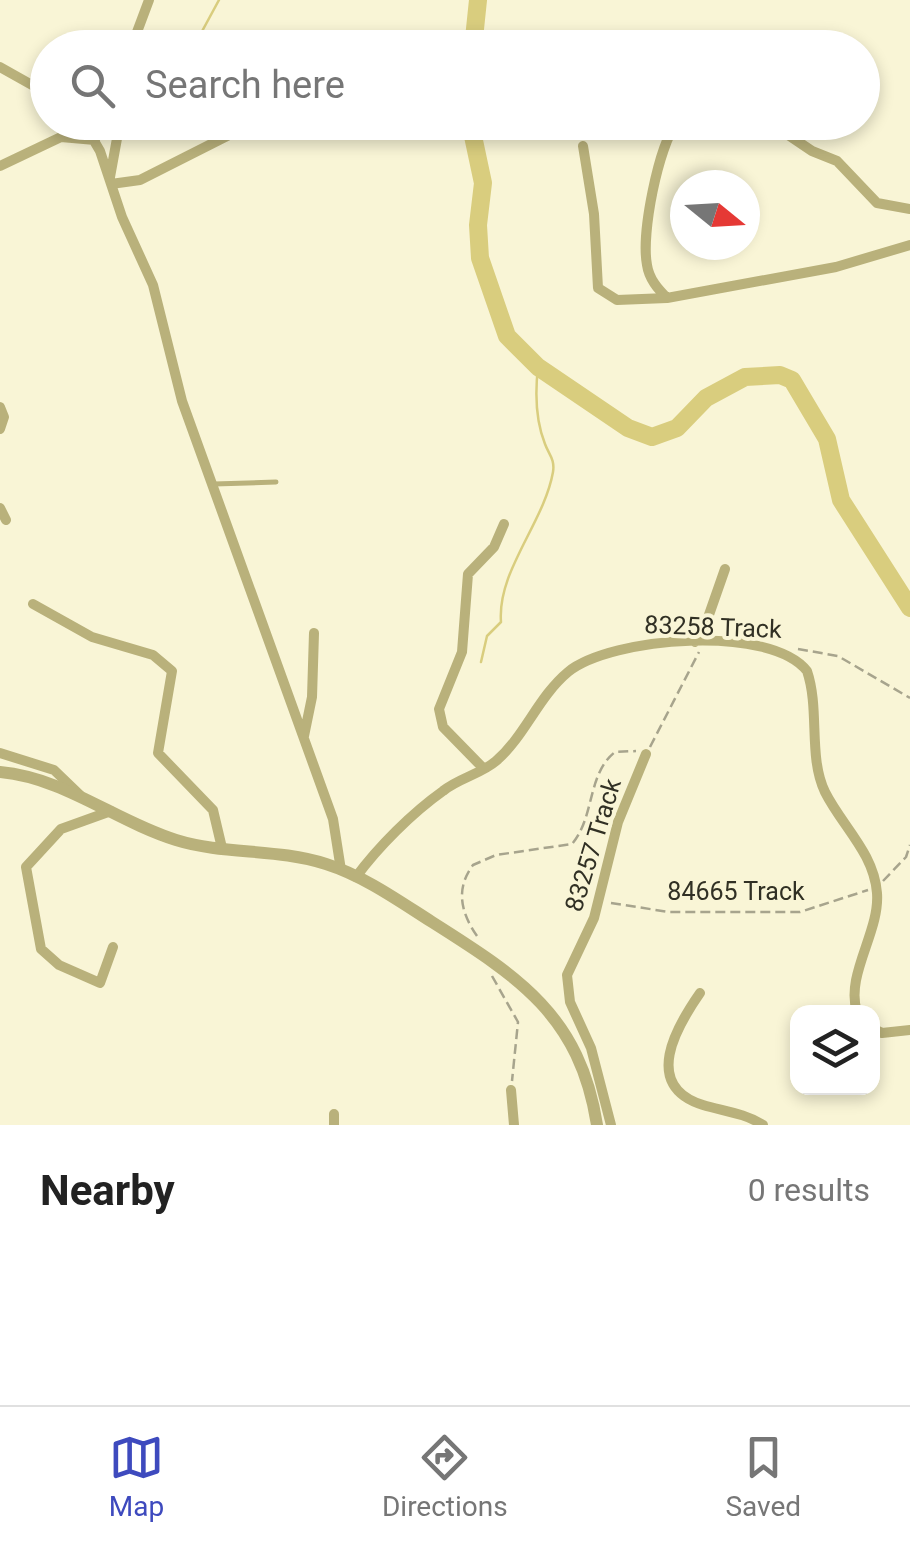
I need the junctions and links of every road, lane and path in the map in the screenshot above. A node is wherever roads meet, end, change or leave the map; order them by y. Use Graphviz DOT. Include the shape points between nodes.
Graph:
graph roads {
  1 [pos="149,0"];
  2 [pos="138,30"];
  3 [pos="0,67"];
  4 [pos="30,84"];
  5 [pos="55,140"];
  6 [pos="96,140"];
  7 [pos="117,140"];
  8 [pos="219,140"];
  9 [pos="667,140"];
  10 [pos="796,140"];
  11 [pos="582,146"];
  12 [pos="0,166"];
  13 [pos="110,181"];
  14 [pos="910,209"];
  15 [pos="910,244"];
  16 [pos="667,298"];
  17 [pos="0,407"];
  18 [pos="0,429"];
  19 [pos="276,482"];
  20 [pos="214,484"];
  21 [pos="0,508"];
  22 [pos="6,520"];
  23 [pos="504,524"];
  24 [pos="724,569"];
  25 [pos="32,604"];
  26 [pos="314,633"];
  27 [pos="700,642"];
  28 [pos="776,651"];
  29 [pos="910,698"];
  30 [pos="304,736"];
  31 [pos="0,753"];
  32 [pos="646,754"];
  33 [pos="484,768"];
  34 [pos="0,772"];
  35 [pos="80,796"];
  36 [pos="112,811"];
  37 [pos="910,845"];
  38 [pos="222,848"];
  39 [pos="342,870"];
  40 [pos="356,877"];
  41 [pos="876,885"];
  42 [pos="599,901"];
  43 [pos="113,947"];
  44 [pos="483,954"];
  45 [pos="700,992"];
  46 [pos="856,1005"];
  47 [pos="910,1030"];
  48 [pos="880,1032"];
  49 [pos="510,1090"];
  50 [pos="514,1125"];
  51 [pos="598,1125"];
  52 [pos="610,1125"];
  53 [pos="763,1125"];
  1 -- 2 [label="street"];
  3 -- 4 [label="street"];
  5 -- 12 [label="street"];
  6 -- 13 [label="street"];
  7 -- 13 [label="street"];
  8 -- 13 [label="street" via="140,180"];
  9 -- 16 [label="street" via="646,243 649,273"];
  10 -- 14 [label="street" via="837,161 877,204"];
  11 -- 16 [label="street" via="598,288 617,300"];
  13 -- 20 [label="street" via="153,286 174,378"];
  15 -- 16 [label="street" via="836,267"];
  17 -- 18 [label="street"];
  19 -- 20 [label="lane"];
  20 -- 30 [label="street"];
  21 -- 22 [label="street"];
  23 -- 33 [label="street" via="494,547 468,574 462,652 439,710 443,728"];
  24 -- 27 [label="street"];
  25 -- 38 [label="street" via="92,637 154,655 172,670 158,753 213,810"];
  26 -- 30 [label="street"];
  27 -- 28 [label="street, 83258 Track"];
  27 -- 32 [label="path, 83257 Track"];
  27 -- 33 [label="street, 83258 Track" via="632,644 593,656 551,688 504,752"];
  28 -- 29 [label="path, 83258 Track" via="826,652"];
  28 -- 41 [label="street" via="807,671 824,790 867,857"];
  30 -- 39 [label="street" via="339,839"];
  31 -- 35 [label="street" via="54,770"];
  32 -- 42 [label="street, 83257 Track" via="618,822"];
  32 -- 44 [label="path" via="623,749 608,757 572,844 496,854 474,865 461,896"];
  33 -- 40 [label="street, 83258 Track" via="441,792"];
  34 -- 35 [label="street"];
  35 -- 36 [label="street"];
  36 -- 38 [label="street" via="174,839"];
  36 -- 43 [label="street" via="62,829 26,867 37,939 48,956 100,983"];
  37 -- 41 [label="path, 84665 Track"];
  38 -- 39 [label="street"];
  39 -- 40 [label="street"];
  40 -- 44 [label="street"];
  41 -- 42 [label="path, 84665 Track" via="800,912 669,912"];
  41 -- 46 [label="street"];
  42 -- 52 [label="street, 83257 Track" via="567,975"];
  44 -- 49 [label="path" via="518,1022"];
  44 -- 51 [label="street" via="537,995 565,1032 586,1076"];
  45 -- 53 [label="street" via="668,1047 671,1073 690,1100"];
  47 -- 48 [label="street"];
  49 -- 50 [label="street"];
}
